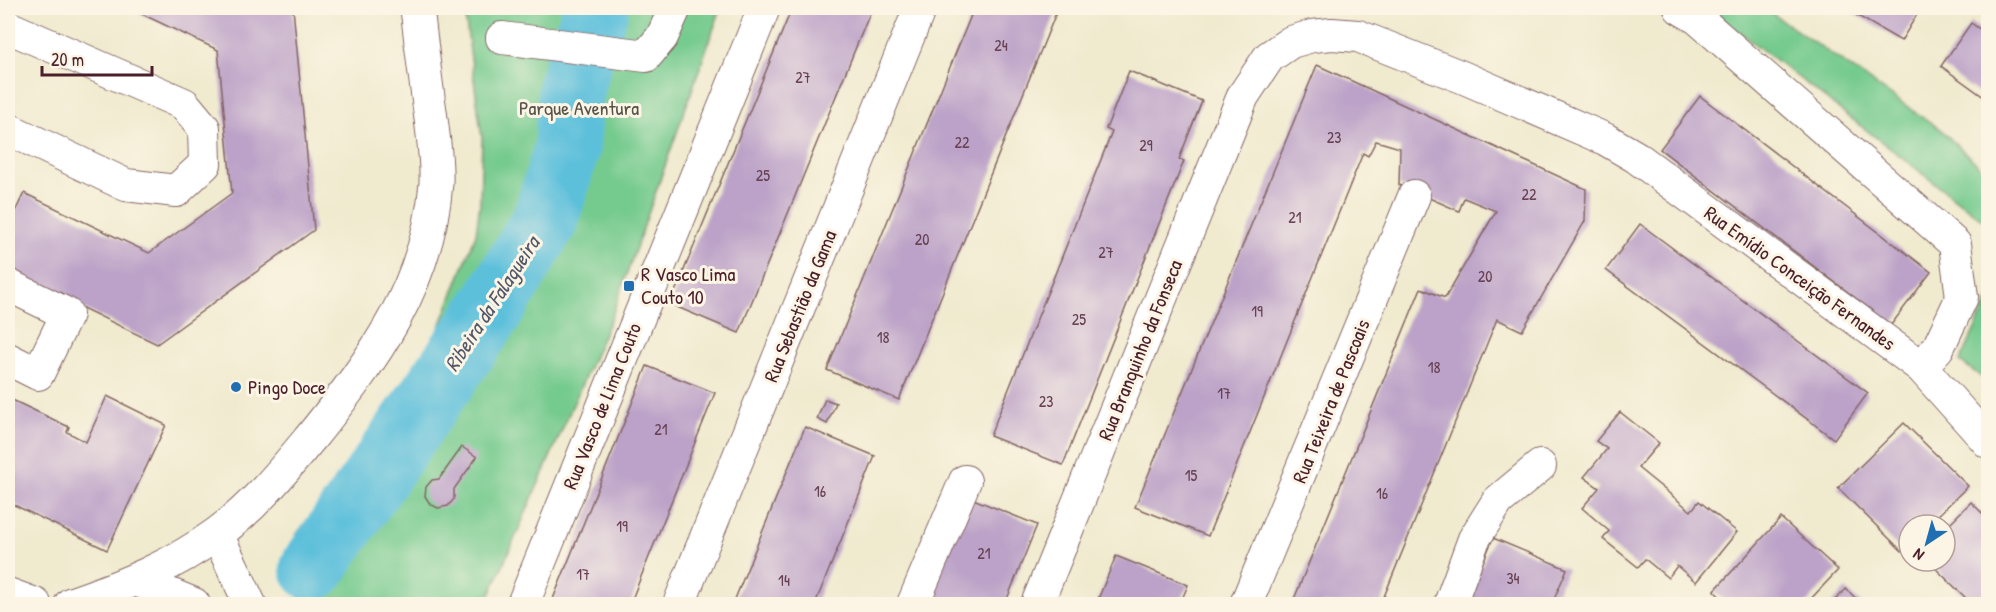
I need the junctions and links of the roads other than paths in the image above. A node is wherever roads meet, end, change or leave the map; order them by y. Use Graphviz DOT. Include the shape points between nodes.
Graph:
graph roads {
  1 [pos="417,8"];
  2 [pos="675,8"];
  3 [pos="764,8"];
  4 [pos="920,8"];
  5 [pos="1680,8"];
  6 [pos="8,27"];
  7 [pos="502,38"];
  8 [pos="1243,96"];
  9 [pos="8,129"];
  10 [pos="1414,196"];
  11 [pos="8,285"];
  12 [pos="8,359"];
  13 [pos="1921,368"];
  14 [pos="1989,441"];
  15 [pos="1539,466"];
  16 [pos="965,481"];
  17 [pos="217,534"];
  18 [pos="136,580"];
  19 [pos="8,594"];
  20 [pos="35,604"];
  21 [pos="71,604"];
  22 [pos="194,604"];
  23 [pos="250,604"];
  24 [pos="523,604"];
  25 [pos="679,604"];
  26 [pos="914,604"];
  27 [pos="1037,604"];
  28 [pos="1246,604"];
  29 [pos="1450,604"];
  1 -- 17 [label="street" via="436,182 418,267 390,330 360,377 276,479"];
  2 -- 7 [label="street" via="662,37 646,56"];
  3 -- 24 [label="street, Rua Vasco de Lima Couto"];
  4 -- 25 [label="street, Rua Sebastião da Gama"];
  5 -- 13 [label="street" via="1697,18 1955,244 1962,297 1938,348"];
  6 -- 9 [label="street" via="184,104 204,128 205,164 176,191 126,185"];
  8 -- 13 [label="street, Rua Emídio Conceição Fernandes" via="1269,57 1290,42 1312,36 1358,36 1452,73 1605,139 1636,158"];
  8 -- 27 [label="street, Rua Branquinho da Fonseca"];
  10 -- 28 [label="street, Rua Teixeira de Pascoais"];
  11 -- 12 [label="street" via="67,314 38,374"];
  13 -- 14 [label="street, Rua Emídio Conceição Fernandes"];
  15 -- 29 [label="street" via="1498,501 1474,539"];
  16 -- 26 [label="street"];
  17 -- 18 [label="street"];
  17 -- 23 [label="street"];
  18 -- 21 [label="street"];
  18 -- 22 [label="street"];
  19 -- 20 [label="street"];
}
